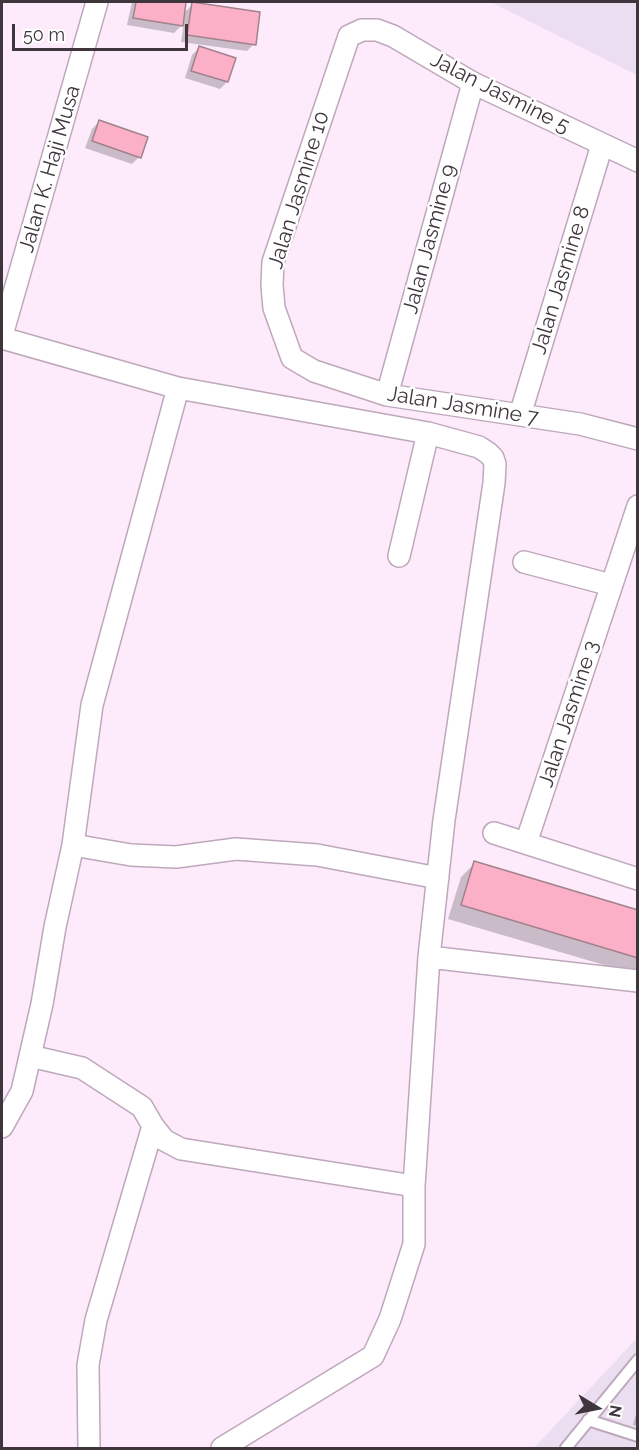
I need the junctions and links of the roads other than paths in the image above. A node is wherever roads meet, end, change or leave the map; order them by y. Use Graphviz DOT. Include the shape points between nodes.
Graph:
graph roads {
  1 [pos="98,2"];
  2 [pos="362,30"];
  3 [pos="473,83"];
  4 [pos="602,145"];
  5 [pos="638,160"];
  6 [pos="2,337"];
  7 [pos="292,358"];
  8 [pos="178,388"];
  9 [pos="387,395"];
  10 [pos="520,415"];
  11 [pos="428,433"];
  12 [pos="638,439"];
  13 [pos="638,506"];
  14 [pos="399,556"];
  15 [pos="524,562"];
  16 [pos="611,585"];
  17 [pos="494,833"];
  18 [pos="526,843"];
  19 [pos="73,845"];
  20 [pos="438,878"];
  21 [pos="638,879"];
  22 [pos="429,957"];
  23 [pos="638,981"];
  24 [pos="30,1056"];
  25 [pos="153,1126"];
  26 [pos="2,1127"];
  27 [pos="414,1186"];
  28 [pos="638,1360"];
  29 [pos="588,1420"];
  30 [pos="638,1436"];
  31 [pos="89,1449"];
  32 [pos="222,1449"];
  33 [pos="566,1449"];
  1 -- 6 [label="street, Jalan K. Haji Musa"];
  2 -- 3 [label="street, Jalan Jasmine 5" via="393,36"];
  2 -- 7 [label="street, Jalan Jasmine 10" via="349,36 273,262 274,308"];
  3 -- 4 [label="street, Jalan Jasmine 5"];
  3 -- 9 [label="street, Jalan Jasmine 9"];
  4 -- 5 [label="street, Jalan Jasmine 5"];
  4 -- 10 [label="street, Jalan Jasmine 8"];
  6 -- 8 [label="street"];
  7 -- 9 [label="street, Jalan Jasmine 7" via="314,371"];
  8 -- 11 [label="street"];
  8 -- 19 [label="street" via="92,705"];
  9 -- 10 [label="street, Jalan Jasmine 7"];
  10 -- 12 [label="street, Jalan Jasmine 7" via="580,424"];
  11 -- 14 [label="street"];
  11 -- 20 [label="street" via="478,447 494,458 495,464"];
  13 -- 16 [label="street, Jalan Jasmine 3"];
  15 -- 16 [label="street"];
  16 -- 18 [label="street, Jalan Jasmine 3"];
  17 -- 18 [label="street"];
  18 -- 21 [label="street"];
  19 -- 20 [label="street" via="131,855 176,857 236,849 317,855"];
  19 -- 24 [label="street"];
  20 -- 22 [label="street"];
  22 -- 23 [label="street"];
  22 -- 27 [label="street"];
  24 -- 25 [label="street" via="82,1068 142,1107"];
  24 -- 26 [label="street" via="22,1091"];
  25 -- 27 [label="street" via="164,1140 181,1149"];
  25 -- 31 [label="street" via="96,1320 88,1365"];
  27 -- 32 [label="street" via="414,1244 390,1319 373,1356"];
  28 -- 29 [label="lane"];
  29 -- 30 [label="lane"];
  29 -- 33 [label="lane"];
}
